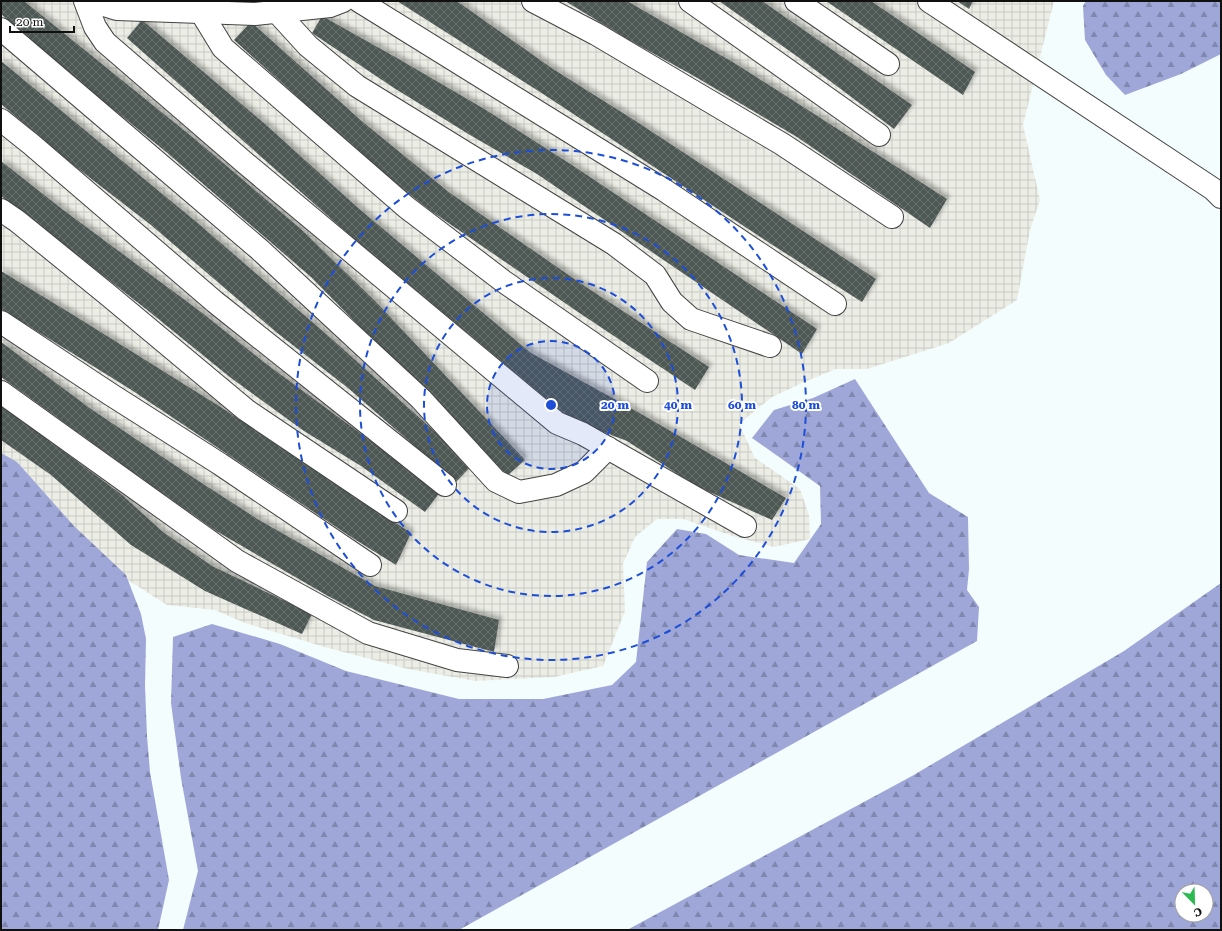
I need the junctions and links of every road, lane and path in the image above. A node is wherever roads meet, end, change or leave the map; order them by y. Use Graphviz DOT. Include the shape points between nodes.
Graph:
graph roads {
  1 [pos="85,1"];
  2 [pos="91,1"];
  3 [pos="343,1"];
  4 [pos="359,1"];
  5 [pos="532,1"];
  6 [pos="690,1"];
  7 [pos="796,1"];
  8 [pos="929,1"];
  9 [pos="196,7"];
  10 [pos="277,12"];
  11 [pos="1,28"];
  12 [pos="888,64"];
  13 [pos="1,120"];
  14 [pos="879,135"];
  15 [pos="1221,197"];
  16 [pos="1,210"];
  17 [pos="892,217"];
  18 [pos="836,304"];
  19 [pos="1,322"];
  20 [pos="770,346"];
  21 [pos="647,380"];
  22 [pos="1,392"];
  23 [pos="608,448"];
  24 [pos="445,485"];
  25 [pos="396,511"];
  26 [pos="745,526"];
  27 [pos="370,565"];
  28 [pos="507,666"];
  1 -- 23 [label="street" via="95,27 105,42 238,156 557,423"];
  2 -- 9 [label="street" via="117,8"];
  3 -- 10 [label="street" via="330,6"];
  4 -- 18 [label="street" via="664,190"];
  5 -- 17 [label="street" via="596,34 782,144"];
  6 -- 14 [label="street"];
  7 -- 12 [label="street"];
  8 -- 15 [label="street" via="1213,188"];
  9 -- 10 [label="street" via="255,14"];
  9 -- 21 [label="street" via="223,48 406,207 503,281"];
  10 -- 20 [label="street" via="308,46 357,86 614,244 655,275 672,302 691,319"];
  11 -- 23 [label="street" via="259,249 421,399 496,481 519,492 556,485 584,472"];
  13 -- 24 [label="street" via="215,302"];
  16 -- 25 [label="street" via="18,221 246,410"];
  19 -- 27 [label="street"];
  22 -- 28 [label="street" via="238,561 368,633 456,660"];
  23 -- 26 [label="street"];
}
